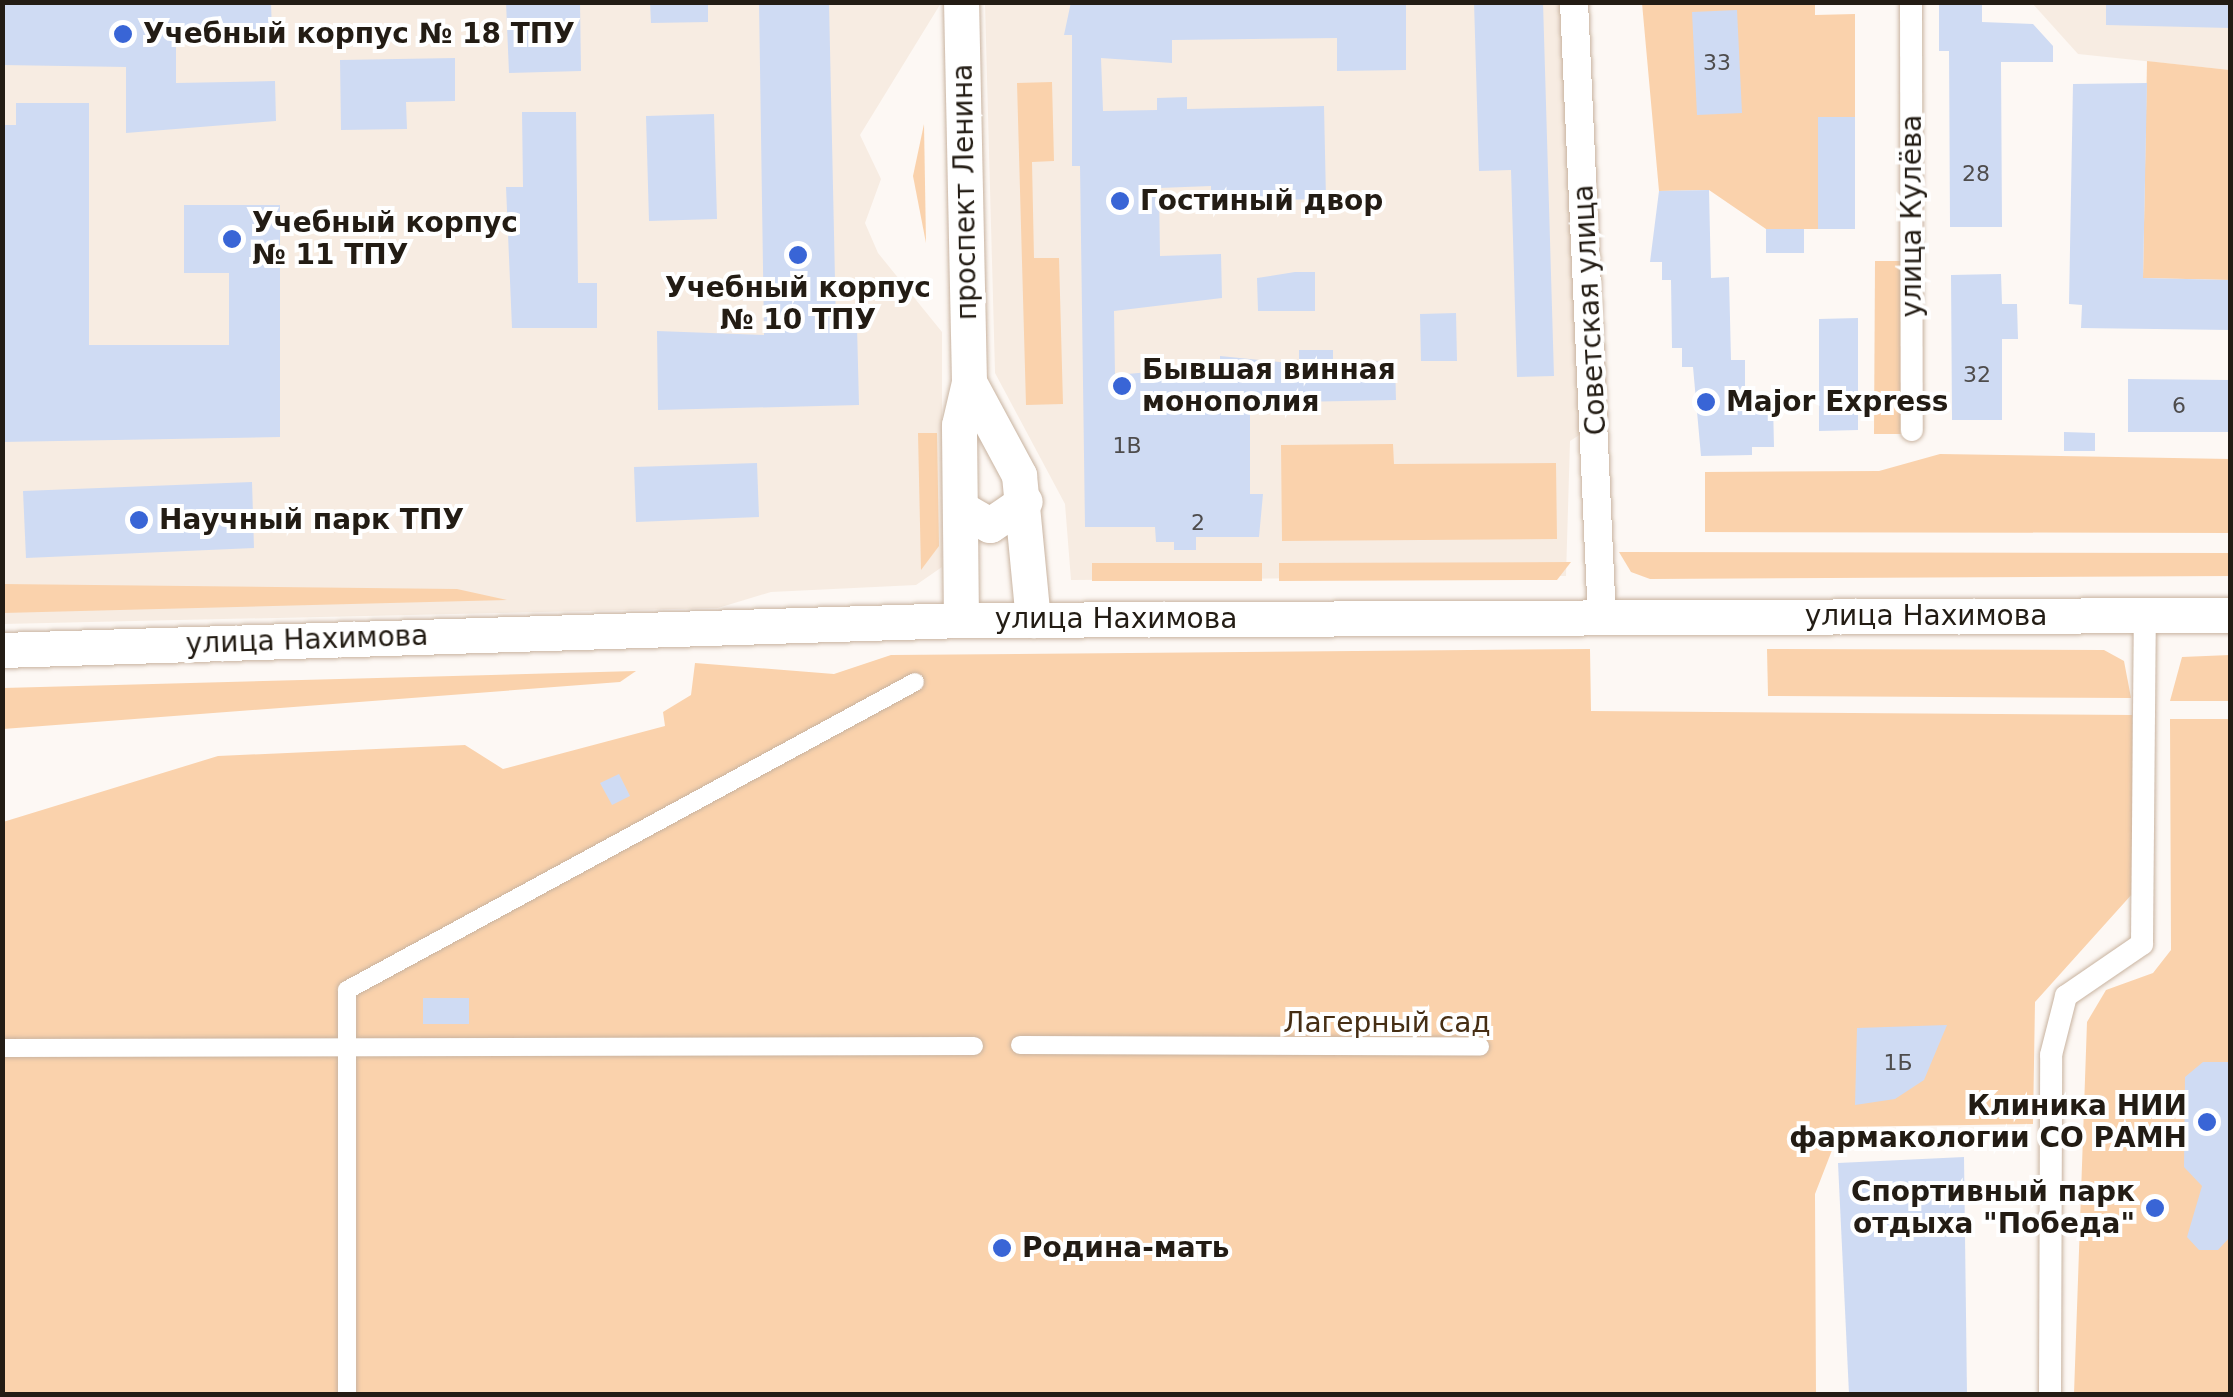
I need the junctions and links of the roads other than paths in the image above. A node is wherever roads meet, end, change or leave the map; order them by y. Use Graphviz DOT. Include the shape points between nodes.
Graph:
graph roads {
  1 [pos="961,2"];
  2 [pos="1574,2"];
  3 [pos="1911,2"];
  4 [pos="969,382"];
  5 [pos="1912,430"];
  6 [pos="1026,501"];
  7 [pos="960,508"];
  8 [pos="2145,614"];
  9 [pos="2230,615"];
  10 [pos="1602,618"];
  11 [pos="961,620"];
  12 [pos="1033,620"];
  13 [pos="2,650"];
  14 [pos="915,682"];
  15 [pos="1020,1045"];
  16 [pos="974,1046"];
  17 [pos="1480,1047"];
  18 [pos="2,1048"];
  19 [pos="346,1051"];
  20 [pos="347,1394"];
  21 [pos="2050,1394"];
  1 -- 4 [label="main road, проспект Ленина"];
  2 -- 10 [label="street, Советская улица"];
  3 -- 5 [label="street, улица Кулёва"];
  4 -- 6 [label="main road, проспект Ленина" via="1006,444"];
  4 -- 7 [label="main road, проспект Ленина"];
  6 -- 7 [label="main road" via="990,525"];
  6 -- 12 [label="main road, проспект Ленина"];
  7 -- 11 [label="main road, проспект Ленина"];
  8 -- 9 [label="main road, улица Нахимова"];
  8 -- 10 [label="main road, улица Нахимова"];
  8 -- 21 [label="street" via="2144,934 2123,962 2085,976 2066,996 2051,1055"];
  10 -- 12 [label="main road, улица Нахимова"];
  11 -- 12 [label="main road, улица Нахимова"];
  11 -- 13 [label="main road, улица Нахимова"];
  14 -- 19 [label="street" via="346,990"];
  15 -- 17 [label="street"];
  16 -- 19 [label="street"];
  18 -- 19 [label="street"];
  19 -- 20 [label="street"];
}
